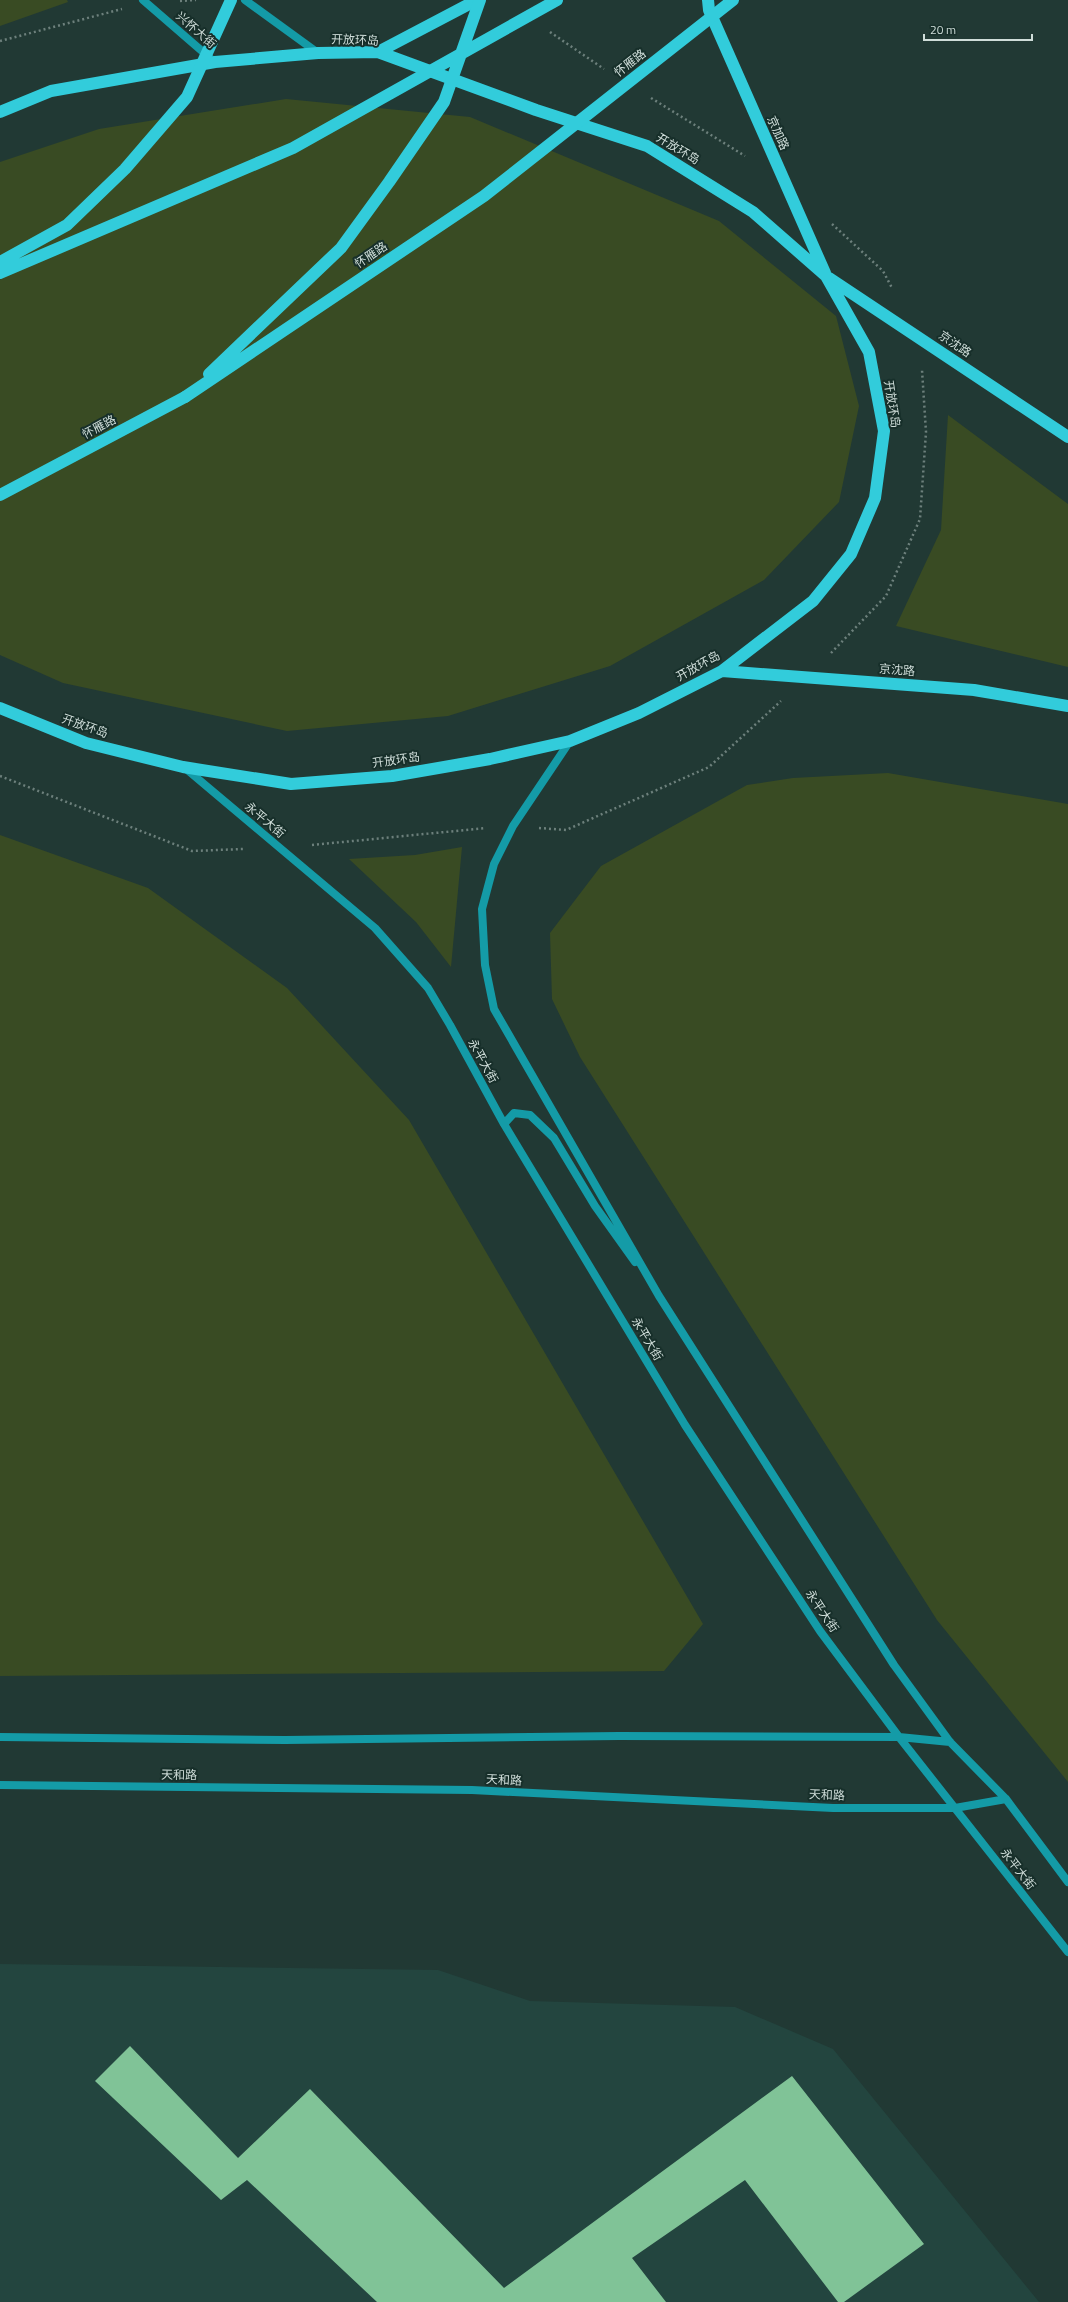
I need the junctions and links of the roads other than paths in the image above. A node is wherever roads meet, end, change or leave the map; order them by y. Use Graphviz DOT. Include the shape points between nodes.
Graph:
graph roads {
  1 [pos="231,0"];
  2 [pos="245,0"];
  3 [pos="477,0"];
  4 [pos="480,0"];
  5 [pos="557,0"];
  6 [pos="708,0"];
  7 [pos="733,0"];
  8 [pos="144,1"];
  9 [pos="378,52"];
  10 [pos="318,53"];
  11 [pos="215,62"];
  12 [pos="0,112"];
  13 [pos="0,262"];
  14 [pos="0,273"];
  15 [pos="826,276"];
  16 [pos="185,397"];
  17 [pos="1068,437"];
  18 [pos="0,495"];
  19 [pos="722,671"];
  20 [pos="1068,706"];
  21 [pos="0,708"];
  22 [pos="570,741"];
  23 [pos="183,767"];
  24 [pos="504,1124"];
  25 [pos="659,1296"];
  26 [pos="0,1737"];
  27 [pos="900,1737"];
  28 [pos="950,1742"];
  29 [pos="0,1785"];
  30 [pos="1006,1800"];
  31 [pos="955,1808"];
  32 [pos="1068,1882"];
  33 [pos="1068,1952"];
  1 -- 13 [label="highway, bridge" via="187,97 125,169 68,224"];
  2 -- 10 [label="main road"];
  3 -- 9 [label="highway"];
  4 -- 16 [label="highway, bridge" via="444,102 341,248"];
  5 -- 14 [label="highway, bridge" via="294,148"];
  6 -- 15 [label="highway, 京加路" via="709,10"];
  7 -- 16 [label="highway, 怀雁路, bridge" via="484,196"];
  8 -- 11 [label="main road, 兴怀大街"];
  9 -- 10 [label="highway, 开放环岛"];
  9 -- 15 [label="highway, 开放环岛" via="536,110 647,146 753,212"];
  10 -- 11 [label="highway, 开放环岛"];
  11 -- 12 [label="highway, 开放环岛" via="51,91"];
  15 -- 17 [label="highway, 京沈路"];
  15 -- 19 [label="highway, 开放环岛" via="869,352 884,430 875,498 851,554 813,601"];
  16 -- 18 [label="highway, 怀雁路"];
  19 -- 20 [label="highway, 京沈路" via="974,690"];
  19 -- 22 [label="highway, 开放环岛" via="639,713"];
  21 -- 23 [label="highway, 开放环岛" via="86,743"];
  22 -- 23 [label="highway, 开放环岛" via="490,759 392,776 299,783"];
  22 -- 25 [label="main road" via="513,826 494,864 482,909 485,965 494,1010"];
  23 -- 24 [label="main road, 永平大街" via="375,928 428,988"];
  24 -- 25 [label="main road" via="514,1113 530,1115 554,1138 595,1206"];
  24 -- 27 [label="main road, 永平大街" via="685,1425 820,1631"];
  25 -- 28 [label="main road" via="894,1665"];
  26 -- 27 [label="main road" via="285,1740 619,1736"];
  27 -- 28 [label="main road"];
  27 -- 31 [label="main road, 永平大街"];
  28 -- 30 [label="main road"];
  29 -- 31 [label="main road, 天和路" via="472,1790 834,1808"];
  30 -- 31 [label="main road, 天和路"];
  30 -- 32 [label="main road"];
  31 -- 33 [label="main road, 永平大街"];
}
